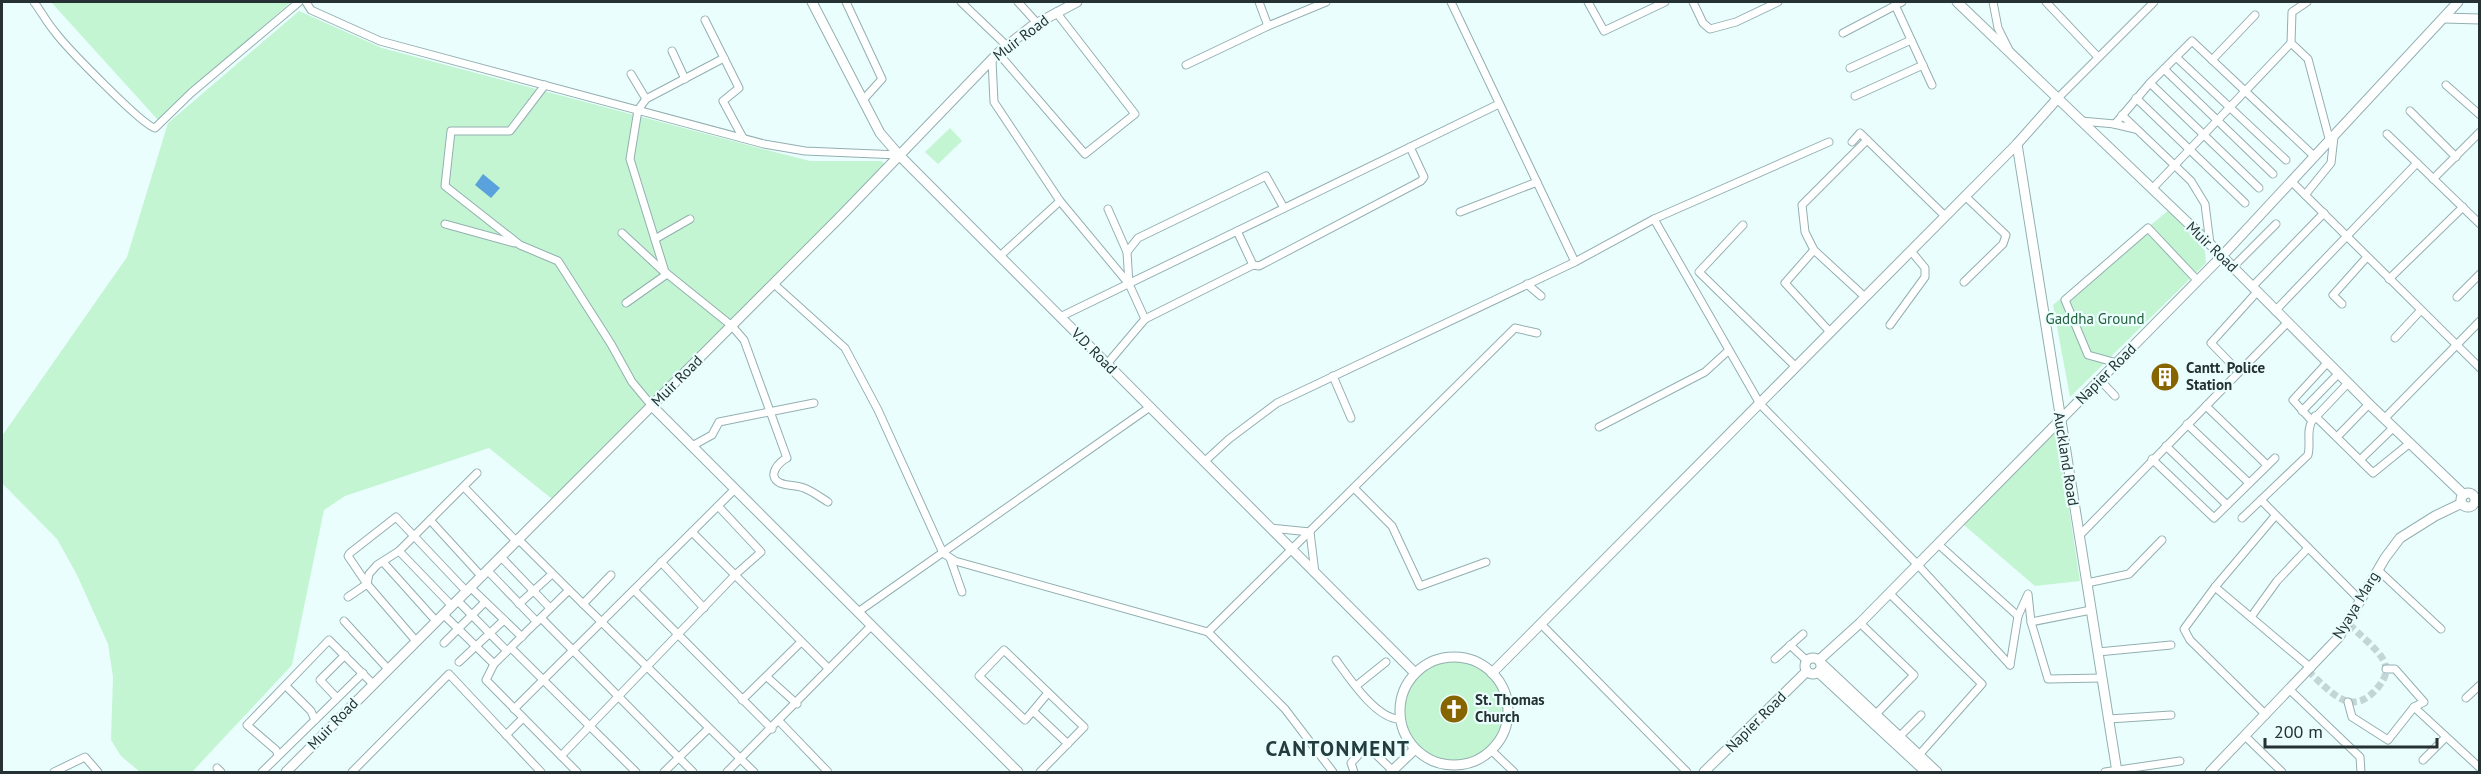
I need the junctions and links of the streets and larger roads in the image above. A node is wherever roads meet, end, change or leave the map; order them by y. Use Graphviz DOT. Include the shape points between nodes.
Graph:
graph roads {
  1 [pos="34,2"];
  2 [pos="299,2"];
  3 [pos="306,2"];
  4 [pos="812,2"];
  5 [pos="846,2"];
  6 [pos="961,2"];
  7 [pos="1018,2"];
  8 [pos="1077,2"];
  9 [pos="1259,2"];
  10 [pos="1326,2"];
  11 [pos="1451,2"];
  12 [pos="1588,2"];
  13 [pos="1665,2"];
  14 [pos="1693,2"];
  15 [pos="1778,2"];
  16 [pos="1957,2"];
  17 [pos="1993,2"];
  18 [pos="2046,2"];
  19 [pos="2154,2"];
  20 [pos="2307,2"];
  21 [pos="2458,2"];
  22 [pos="1899,3"];
  23 [pos="1056,12"];
  24 [pos="2255,15"];
  25 [pos="2444,18"];
  26 [pos="2480,19"];
  27 [pos="705,20"];
  28 [pos="1036,23"];
  29 [pos="1268,26"];
  30 [pos="1843,33"];
  31 [pos="1911,40"];
  32 [pos="2291,43"];
  33 [pos="1007,46"];
  34 [pos="672,51"];
  35 [pos="995,56"];
  36 [pos="2012,56"];
  37 [pos="2098,57"];
  38 [pos="2176,57"];
  39 [pos="724,58"];
  40 [pos="2212,60"];
  41 [pos="1186,65"];
  42 [pos="1923,65"];
  43 [pos="1850,68"];
  44 [pos="2164,69"];
  45 [pos="631,74"];
  46 [pos="686,79"];
  47 [pos="2150,82"];
  48 [pos="545,85"];
  49 [pos="1932,85"];
  50 [pos="2446,85"];
  51 [pos="2245,92"];
  52 [pos="1855,96"];
  53 [pos="2136,98"];
  54 [pos="645,99"];
  55 [pos="2057,99"];
  56 [pos="863,100"];
  57 [pos="1499,104"];
  58 [pos="2230,107"];
  59 [pos="638,110"];
  60 [pos="2410,111"];
  61 [pos="2122,115"];
  62 [pos="2480,115"];
  63 [pos="2079,120"];
  64 [pos="2218,121"];
  65 [pos="2114,124"];
  66 [pos="2136,129"];
  67 [pos="2480,132"];
  68 [pos="2387,134"];
  69 [pos="2204,136"];
  70 [pos="743,138"];
  71 [pos="2332,139"];
  72 [pos="1867,140"];
  73 [pos="1829,142"];
  74 [pos="1852,142"];
  75 [pos="2017,144"];
  76 [pos="1410,147"];
  77 [pos="2190,148"];
  78 [pos="899,155"];
  79 [pos="2315,157"];
  80 [pos="2456,157"];
  81 [pos="2286,160"];
  82 [pos="2417,163"];
  83 [pos="2174,164"];
  84 [pos="2273,174"];
  85 [pos="2433,179"];
  86 [pos="1537,182"];
  87 [pos="2292,182"];
  88 [pos="2259,188"];
  89 [pos="2152,189"];
  90 [pos="2306,195"];
  91 [pos="1965,196"];
  92 [pos="1060,201"];
  93 [pos="2246,203"];
  94 [pos="2463,207"];
  95 [pos="1284,208"];
  96 [pos="1108,209"];
  97 [pos="1460,212"];
  98 [pos="2324,213"];
  99 [pos="1946,216"];
  100 [pos="690,219"];
  101 [pos="1654,219"];
  102 [pos="445,224"];
  103 [pos="2276,224"];
  104 [pos="2480,224"];
  105 [pos="1743,225"];
  106 [pos="1237,231"];
  107 [pos="622,233"];
  108 [pos="2347,237"];
  109 [pos="655,238"];
  110 [pos="2210,244"];
  111 [pos="520,245"];
  112 [pos="1814,250"];
  113 [pos="1911,251"];
  114 [pos="1127,252"];
  115 [pos="1000,256"];
  116 [pos="2222,256"];
  117 [pos="2367,257"];
  118 [pos="1575,262"];
  119 [pos="1253,265"];
  120 [pos="2233,267"];
  121 [pos="666,273"];
  122 [pos="2480,274"];
  123 [pos="2390,279"];
  124 [pos="2198,280"];
  125 [pos="1964,282"];
  126 [pos="774,284"];
  127 [pos="1129,284"];
  128 [pos="1527,284"];
  129 [pos="2255,290"];
  130 [pos="1541,296"];
  131 [pos="1865,297"];
  132 [pos="2457,297"];
  133 [pos="626,303"];
  134 [pos="2342,304"];
  135 [pos="2421,310"];
  136 [pos="2276,311"];
  137 [pos="1060,317"];
  138 [pos="1145,319"];
  139 [pos="2480,321"];
  140 [pos="2287,322"];
  141 [pos="1890,325"];
  142 [pos="732,326"];
  143 [pos="1830,332"];
  144 [pos="1538,333"];
  145 [pos="2395,338"];
  146 [pos="2455,344"];
  147 [pos="1729,350"];
  148 [pos="2117,363"];
  149 [pos="2327,363"];
  150 [pos="1107,364"];
  151 [pos="1796,367"];
  152 [pos="2480,368"];
  153 [pos="2238,371"];
  154 [pos="2338,374"];
  155 [pos="1333,376"];
  156 [pos="2100,380"];
  157 [pos="2348,383"];
  158 [pos="2115,396"];
  159 [pos="814,403"];
  160 [pos="1760,404"];
  161 [pos="2368,404"];
  162 [pos="652,406"];
  163 [pos="2206,406"];
  164 [pos="1150,407"];
  165 [pos="2302,411"];
  166 [pos="770,412"];
  167 [pos="1351,418"];
  168 [pos="2313,418"];
  169 [pos="2384,419"];
  170 [pos="2060,420"];
  171 [pos="2187,424"];
  172 [pos="1599,427"];
  173 [pos="2393,428"];
  174 [pos="2337,437"];
  175 [pos="2410,443"];
  176 [pos="692,446"];
  177 [pos="2166,446"];
  178 [pos="2275,458"];
  179 [pos="2152,459"];
  180 [pos="2361,459"];
  181 [pos="1204,462"];
  182 [pos="2267,465"];
  183 [pos="477,473"];
  184 [pos="2249,483"];
  185 [pos="464,487"];
  186 [pos="1354,488"];
  187 [pos="735,489"];
  188 [pos="2463,499"];
  189 [pos="2261,500"];
  190 [pos="828,502"];
  191 [pos="2477,502"];
  192 [pos="2227,505"];
  193 [pos="718,506"];
  194 [pos="2275,516"];
  195 [pos="2242,518"];
  196 [pos="430,520"];
  197 [pos="1270,528"];
  198 [pos="692,532"];
  199 [pos="1310,532"];
  200 [pos="415,535"];
  201 [pos="2079,536"];
  202 [pos="2162,540"];
  203 [pos="518,541"];
  204 [pos="1938,544"];
  205 [pos="2308,548"];
  206 [pos="1292,550"];
  207 [pos="399,551"];
  208 [pos="943,553"];
  209 [pos="950,557"];
  210 [pos="502,558"];
  211 [pos="383,561"];
  212 [pos="661,562"];
  213 [pos="1486,562"];
  214 [pos="1917,564"];
  215 [pos="2378,570"];
  216 [pos="552,573"];
  217 [pos="1315,573"];
  218 [pos="485,574"];
  219 [pos="611,575"];
  220 [pos="735,575"];
  221 [pos="2086,583"];
  222 [pos="367,584"];
  223 [pos="2215,587"];
  224 [pos="469,590"];
  225 [pos="569,590"];
  226 [pos="634,590"];
  227 [pos="533,591"];
  228 [pos="962,592"];
  229 [pos="1889,593"];
  230 [pos="348,597"];
  231 [pos="485,602"];
  232 [pos="2361,602"];
  233 [pos="455,604"];
  234 [pos="519,604"];
  235 [pos="583,604"];
  236 [pos="550,608"];
  237 [pos="704,608"];
  238 [pos="2091,610"];
  239 [pos="858,612"];
  240 [pos="443,614"];
  241 [pos="472,615"];
  242 [pos="2018,616"];
  243 [pos="2251,617"];
  244 [pos="504,620"];
  245 [pos="539,620"];
  246 [pos="344,621"];
  247 [pos="436,621"];
  248 [pos="602,622"];
  249 [pos="2031,622"];
  250 [pos="1860,623"];
  251 [pos="1541,624"];
  252 [pos="871,626"];
  253 [pos="458,628"];
  254 [pos="2440,629"];
  255 [pos="1208,632"];
  256 [pos="491,634"];
  257 [pos="1803,634"];
  258 [pos="678,635"];
  259 [pos="522,637"];
  260 [pos="416,641"];
  261 [pos="801,642"];
  262 [pos="444,643"];
  263 [pos="1790,645"];
  264 [pos="2171,645"];
  265 [pos="477,647"];
  266 [pos="509,649"];
  267 [pos="573,651"];
  268 [pos="2098,652"];
  269 [pos="345,655"];
  270 [pos="1774,659"];
  271 [pos="1336,660"];
  272 [pos="459,662"];
  273 [pos="1386,662"];
  274 [pos="494,664"];
  275 [pos="1820,665"];
  276 [pos="1807,666"];
  277 [pos="647,668"];
  278 [pos="2311,668"];
  279 [pos="388,669"];
  280 [pos="829,669"];
  281 [pos="2386,669"];
  282 [pos="363,673"];
  283 [pos="1414,673"];
  284 [pos="1492,673"];
  285 [pos="767,677"];
  286 [pos="2102,678"];
  287 [pos="543,680"];
  288 [pos="373,684"];
  289 [pos="2480,685"];
  290 [pos="286,686"];
  291 [pos="1356,686"];
  292 [pos="2290,690"];
  293 [pos="1048,693"];
  294 [pos="619,697"];
  295 [pos="337,698"];
  296 [pos="2466,698"];
  297 [pos="742,700"];
  298 [pos="2348,702"];
  299 [pos="796,704"];
  300 [pos="2414,707"];
  301 [pos="514,709"];
  302 [pos="1034,711"];
  303 [pos="1876,714"];
  304 [pos="1921,714"];
  305 [pos="2171,715"];
  306 [pos="2266,715"];
  307 [pos="523,718"];
  308 [pos="1400,719"];
  309 [pos="2109,719"];
  310 [pos="315,720"];
  311 [pos="779,721"];
  312 [pos="590,727"];
  313 [pos="708,729"];
  314 [pos="772,729"];
  315 [pos="506,735"];
  316 [pos="1900,736"];
  317 [pos="2245,736"];
  318 [pos="2446,737"];
  319 [pos="1068,744"];
  320 [pos="1415,748"];
  321 [pos="1491,750"];
  322 [pos="278,755"];
  323 [pos="1919,755"];
  324 [pos="561,756"];
  325 [pos="678,758"];
  326 [pos="741,759"];
  327 [pos="2181,760"];
  328 [pos="2424,760"];
  329 [pos="2480,768"];
  330 [pos="2117,771"];
  331 [pos="54,772"];
  332 [pos="98,772"];
  333 [pos="262,772"];
  334 [pos="286,772"];
  335 [pos="352,772"];
  336 [pos="541,772"];
  337 [pos="577,772"];
  338 [pos="636,772"];
  339 [pos="664,772"];
  340 [pos="693,772"];
  341 [pos="727,772"];
  342 [pos="754,772"];
  343 [pos="828,772"];
  344 [pos="1018,772"];
  345 [pos="1040,772"];
  346 [pos="1333,772"];
  347 [pos="1354,772"];
  348 [pos="1392,772"];
  349 [pos="1514,772"];
  350 [pos="1687,772"];
  351 [pos="1704,772"];
  352 [pos="1926,772"];
  353 [pos="1937,772"];
  354 [pos="2105,772"];
  355 [pos="2210,772"];
  356 [pos="2282,772"];
  357 [pos="2361,772"];
  1 -- 2 [label="street" via="65,44 151,128"];
  3 -- 48 [label="street" via="311,10 380,41"];
  4 -- 56 [label="street, V.D. Road"];
  5 -- 56 [label="street" via="882,79"];
  6 -- 33 [label="street"];
  7 -- 28 [label="street"];
  8 -- 23 [label="street, Muir Road"];
  9 -- 29 [label="street"];
  10 -- 29 [label="street"];
  11 -- 57 [label="street"];
  12 -- 13 [label="street" via="1604,31"];
  14 -- 15 [label="street" via="1710,29 1737,22"];
  16 -- 36 [label="street, Muir Road"];
  17 -- 36 [label="street" via="1998,28"];
  18 -- 37 [label="street"];
  19 -- 37 [label="street"];
  20 -- 32 [label="street" via="2292,12"];
  21 -- 25 [label="street, Napier Road"];
  22 -- 30 [label="street"];
  22 -- 31 [label="street"];
  23 -- 28 [label="street, Muir Road"];
  23 -- 35 [label="street" via="1136,114 1085,154"];
  24 -- 40 [label="street"];
  25 -- 26 [label="street"];
  25 -- 71 [label="street, Napier Road"];
  27 -- 39 [label="street"];
  28 -- 33 [label="street, Muir Road"];
  29 -- 41 [label="street"];
  31 -- 42 [label="street"];
  31 -- 43 [label="street"];
  32 -- 51 [label="street"];
  32 -- 71 [label="street" via="2308,59"];
  33 -- 35 [label="street, Muir Road"];
  34 -- 46 [label="street"];
  35 -- 78 [label="street, Muir Road"];
  35 -- 92 [label="street" via="994,102"];
  36 -- 55 [label="street, Muir Road"];
  37 -- 55 [label="street"];
  38 -- 40 [label="street" via="2192,41"];
  38 -- 44 [label="street"];
  38 -- 58 [label="street"];
  39 -- 46 [label="street"];
  39 -- 70 [label="street" via="739,88 723,101"];
  40 -- 51 [label="street"];
  42 -- 49 [label="street"];
  42 -- 52 [label="street"];
  44 -- 47 [label="street"];
  44 -- 64 [label="street"];
  45 -- 54 [label="street"];
  46 -- 54 [label="street"];
  47 -- 53 [label="street"];
  47 -- 69 [label="street"];
  48 -- 59 [label="street"];
  48 -- 111 [label="street" via="510,131 451,131 445,186"];
  50 -- 62 [label="street"];
  51 -- 58 [label="street"];
  51 -- 79 [label="street"];
  53 -- 61 [label="street"];
  53 -- 77 [label="street"];
  54 -- 59 [label="street"];
  55 -- 63 [label="street, Muir Road"];
  55 -- 75 [label="street"];
  56 -- 78 [label="street, V.D. Road" via="880,133"];
  57 -- 76 [label="street"];
  57 -- 86 [label="street"];
  58 -- 64 [label="street"];
  58 -- 81 [label="street"];
  59 -- 70 [label="street"];
  59 -- 109 [label="street" via="630,159"];
  60 -- 80 [label="street"];
  61 -- 65 [label="street"];
  61 -- 66 [label="street"];
  63 -- 65 [label="street"];
  63 -- 89 [label="street, Muir Road"];
  64 -- 69 [label="street"];
  64 -- 84 [label="street"];
  65 -- 66 [label="street"];
  66 -- 83 [label="street"];
  67 -- 80 [label="street"];
  68 -- 82 [label="street"];
  69 -- 77 [label="street"];
  69 -- 88 [label="street"];
  70 -- 78 [label="street" via="805,151"];
  71 -- 79 [label="street, Napier Road"];
  71 -- 90 [label="street" via="2331,164"];
  72 -- 74 [label="street" via="1860,133"];
  72 -- 99 [label="street"];
  72 -- 112 [label="street" via="1802,205 1805,232"];
  73 -- 101 [label="street"];
  75 -- 91 [label="street"];
  75 -- 170 [label="street, Auckland Road"];
  76 -- 95 [label="street"];
  76 -- 119 [label="street" via="1424,177 1421,182 1259,266"];
  77 -- 83 [label="street"];
  77 -- 93 [label="street"];
  78 -- 115 [label="street, V.D. Road"];
  78 -- 126 [label="street, Muir Road"];
  79 -- 87 [label="street, Napier Road"];
  80 -- 85 [label="street"];
  82 -- 85 [label="street"];
  82 -- 108 [label="street"];
  83 -- 89 [label="street"];
  83 -- 110 [label="street" via="2191,181 2205,204"];
  85 -- 94 [label="street"];
  86 -- 97 [label="street"];
  86 -- 118 [label="street"];
  87 -- 90 [label="street"];
  87 -- 116 [label="street, Napier Road"];
  89 -- 110 [label="street, Muir Road"];
  90 -- 98 [label="street"];
  91 -- 99 [label="street"];
  91 -- 125 [label="street" via="2006,235 2002,244"];
  92 -- 115 [label="street"];
  92 -- 127 [label="street"];
  94 -- 104 [label="street"];
  94 -- 123 [label="street"];
  95 -- 106 [label="street"];
  95 -- 114 [label="street" via="1266,177 1138,238"];
  96 -- 114 [label="street"];
  98 -- 108 [label="street"];
  98 -- 129 [label="street"];
  99 -- 113 [label="street"];
  100 -- 109 [label="street"];
  101 -- 118 [label="street"];
  101 -- 147 [label="street"];
  102 -- 111 [label="street"];
  103 -- 120 [label="street"];
  105 -- 151 [label="street" via="1699,272"];
  106 -- 119 [label="street"];
  106 -- 127 [label="street"];
  107 -- 121 [label="street"];
  108 -- 117 [label="street"];
  108 -- 136 [label="street"];
  109 -- 121 [label="street"];
  110 -- 116 [label="street, Muir Road"];
  111 -- 162 [label="street" via="558,261 632,382"];
  112 -- 131 [label="street"];
  112 -- 143 [label="street" via="1785,283"];
  113 -- 131 [label="street"];
  113 -- 141 [label="street" via="1925,268 1925,277"];
  114 -- 127 [label="street"];
  115 -- 137 [label="street, V.D. Road"];
  116 -- 120 [label="street, Muir Road"];
  116 -- 124 [label="street, Napier Road"];
  117 -- 123 [label="street"];
  117 -- 134 [label="street" via="2333,295"];
  118 -- 128 [label="street"];
  119 -- 138 [label="street"];
  120 -- 129 [label="street, Muir Road"];
  121 -- 133 [label="street"];
  121 -- 142 [label="street"];
  122 -- 132 [label="street"];
  123 -- 135 [label="street"];
  124 -- 148 [label="street, Napier Road"];
  124 -- 148 [label="street" via="2148,228 2065,300 2088,355"];
  126 -- 142 [label="street, Muir Road"];
  126 -- 208 [label="street" via="845,348 878,410"];
  127 -- 137 [label="street"];
  127 -- 138 [label="street"];
  128 -- 130 [label="street"];
  128 -- 155 [label="street"];
  129 -- 136 [label="street, Muir Road"];
  129 -- 153 [label="street" via="2211,343"];
  131 -- 143 [label="street"];
  135 -- 145 [label="street"];
  135 -- 146 [label="street"];
  136 -- 140 [label="street, Muir Road"];
  137 -- 150 [label="street, V.D. Road"];
  138 -- 150 [label="street"];
  139 -- 146 [label="street"];
  140 -- 149 [label="street, Muir Road"];
  140 -- 153 [label="street"];
  142 -- 162 [label="street, Muir Road"];
  142 -- 166 [label="street" via="744,340"];
  143 -- 151 [label="street"];
  144 -- 186 [label="street" via="1515,328"];
  146 -- 152 [label="street"];
  146 -- 169 [label="street"];
  147 -- 160 [label="street"];
  147 -- 172 [label="street" via="1705,372"];
  148 -- 156 [label="street, Napier Road"];
  149 -- 154 [label="street, Muir Road"];
  149 -- 165 [label="street" via="2293,400"];
  150 -- 164 [label="street, V.D. Road"];
  151 -- 160 [label="street"];
  153 -- 163 [label="street"];
  154 -- 157 [label="street, Muir Road"];
  154 -- 165 [label="street"];
  155 -- 167 [label="street"];
  155 -- 181 [label="street" via="1277,403"];
  156 -- 158 [label="street"];
  156 -- 170 [label="street, Napier Road"];
  157 -- 161 [label="street, Muir Road"];
  157 -- 168 [label="street"];
  159 -- 166 [label="street"];
  160 -- 214 [label="street"];
  160 -- 251 [label="street"];
  161 -- 169 [label="street, Muir Road"];
  161 -- 174 [label="street"];
  162 -- 176 [label="street"];
  162 -- 203 [label="street, Muir Road"];
  163 -- 171 [label="street"];
  163 -- 182 [label="street"];
  164 -- 181 [label="street, V.D. Road"];
  164 -- 208 [label="street"];
  165 -- 168 [label="street"];
  166 -- 176 [label="street" via="719,422 712,435"];
  166 -- 190 [label="street" via="787,458 777,465 776,479 804,488"];
  168 -- 174 [label="street"];
  168 -- 189 [label="street" via="2308,427 2308,455"];
  169 -- 173 [label="street, Muir Road"];
  170 -- 201 [label="street, Auckland Road"];
  170 -- 204 [label="street, Napier Road"];
  171 -- 177 [label="street"];
  171 -- 184 [label="street"];
  173 -- 175 [label="street, Muir Road"];
  173 -- 180 [label="street"];
  174 -- 180 [label="street"];
  175 -- 180 [label="street" via="2373,473"];
  175 -- 188 [label="street, Muir Road"];
  176 -- 187 [label="street"];
  177 -- 179 [label="street"];
  177 -- 192 [label="street"];
  178 -- 182 [label="street"];
  179 -- 192 [label="street" via="2214,518"];
  179 -- 201 [label="street"];
  181 -- 197 [label="street, V.D. Road"];
  182 -- 184 [label="street"];
  183 -- 185 [label="street"];
  184 -- 192 [label="street"];
  185 -- 196 [label="street"];
  185 -- 203 [label="street"];
  186 -- 199 [label="street"];
  186 -- 213 [label="street" via="1392,526 1419,586"];
  187 -- 193 [label="street"];
  187 -- 239 [label="street"];
  188 -- 191 [label="street" via="2471,494"];
  188 -- 215 [label="street, Nyaya Marg" via="2400,538"];
  189 -- 194 [label="street"];
  189 -- 195 [label="street"];
  193 -- 198 [label="street"];
  193 -- 220 [label="street" via="761,552"];
  194 -- 205 [label="street"];
  194 -- 223 [label="street"];
  196 -- 200 [label="street"];
  196 -- 218 [label="street"];
  197 -- 199 [label="street"];
  197 -- 206 [label="street, V.D. Road"];
  198 -- 212 [label="street"];
  198 -- 220 [label="street"];
  199 -- 206 [label="street"];
  199 -- 217 [label="street"];
  200 -- 207 [label="street"];
  200 -- 222 [label="street" via="394,517 350,553 348,556"];
  200 -- 224 [label="street"];
  201 -- 221 [label="street, Auckland Road"];
  202 -- 221 [label="street" via="2129,574"];
  203 -- 210 [label="street, Muir Road"];
  203 -- 216 [label="street"];
  204 -- 214 [label="street, Napier Road"];
  204 -- 242 [label="street"];
  205 -- 232 [label="street"];
  205 -- 243 [label="street"];
  206 -- 217 [label="street, V.D. Road"];
  206 -- 255 [label="street"];
  207 -- 211 [label="street"];
  207 -- 233 [label="street"];
  208 -- 209 [label="street"];
  208 -- 239 [label="street"];
  209 -- 228 [label="street"];
  209 -- 255 [label="street"];
  210 -- 218 [label="street, Muir Road"];
  210 -- 227 [label="street"];
  211 -- 222 [label="street" via="369,574"];
  211 -- 247 [label="street"];
  212 -- 226 [label="street"];
  212 -- 237 [label="street"];
  214 -- 229 [label="street, Napier Road"];
  214 -- 242 [label="street" via="2010,665"];
  215 -- 232 [label="street, Nyaya Marg"];
  215 -- 254 [label="street"];
  216 -- 225 [label="street"];
  216 -- 227 [label="street"];
  217 -- 283 [label="street, V.D. Road"];
  218 -- 224 [label="street, Muir Road"];
  218 -- 234 [label="street"];
  219 -- 235 [label="street"];
  220 -- 237 [label="street"];
  220 -- 261 [label="street"];
  221 -- 238 [label="street, Auckland Road"];
  222 -- 230 [label="street"];
  222 -- 260 [label="street"];
  223 -- 243 [label="street"];
  223 -- 306 [label="street" via="2187,624 2185,633"];
  224 -- 231 [label="street"];
  224 -- 233 [label="street, Muir Road"];
  225 -- 235 [label="street"];
  225 -- 236 [label="street"];
  226 -- 248 [label="street"];
  226 -- 258 [label="street"];
  227 -- 234 [label="street"];
  227 -- 236 [label="street"];
  229 -- 250 [label="street, Napier Road"];
  229 -- 323 [label="street" via="1982,684"];
  231 -- 241 [label="street"];
  231 -- 244 [label="street"];
  232 -- 278 [label="street, Nyaya Marg" via="2339,637"];
  233 -- 240 [label="street, Muir Road"];
  233 -- 241 [label="street"];
  234 -- 245 [label="street"];
  235 -- 248 [label="street"];
  236 -- 245 [label="street"];
  237 -- 258 [label="street"];
  238 -- 249 [label="street"];
  238 -- 268 [label="street, Auckland Road"];
  239 -- 252 [label="street"];
  240 -- 247 [label="street, Muir Road"];
  240 -- 253 [label="street"];
  241 -- 253 [label="street"];
  241 -- 256 [label="street"];
  242 -- 249 [label="street" via="2028,594"];
  243 -- 278 [label="street"];
  244 -- 256 [label="street"];
  244 -- 259 [label="street"];
  245 -- 259 [label="street"];
  245 -- 267 [label="street"];
  246 -- 279 [label="street"];
  247 -- 260 [label="street, Muir Road"];
  248 -- 267 [label="street"];
  248 -- 277 [label="street"];
  249 -- 286 [label="street" via="2048,679"];
  250 -- 275 [label="street, Napier Road"];
  250 -- 303 [label="street" via="1914,675"];
  251 -- 284 [label="street"];
  251 -- 350 [label="street"];
  252 -- 280 [label="street"];
  252 -- 344 [label="street"];
  253 -- 262 [label="street"];
  253 -- 265 [label="street"];
  255 -- 346 [label="street" via="1285,709"];
  256 -- 265 [label="street"];
  256 -- 266 [label="street"];
  257 -- 263 [label="street"];
  258 -- 277 [label="street"];
  258 -- 297 [label="street"];
  259 -- 266 [label="street"];
  260 -- 279 [label="street, Muir Road"];
  261 -- 280 [label="street"];
  261 -- 285 [label="street"];
  263 -- 270 [label="street"];
  263 -- 276 [label="street"];
  264 -- 268 [label="street"];
  265 -- 272 [label="street"];
  265 -- 274 [label="street"];
  266 -- 274 [label="street"];
  266 -- 287 [label="street"];
  267 -- 287 [label="street"];
  267 -- 294 [label="street"];
  268 -- 286 [label="street, Auckland Road"];
  269 -- 282 [label="street"];
  269 -- 290 [label="street" via="329,640"];
  269 -- 295 [label="street" via="320,680"];
  271 -- 291 [label="street"];
  273 -- 291 [label="street"];
  274 -- 301 [label="street" via="486,680"];
  275 -- 276 [label="street" via="1814,674"];
  275 -- 276 [label="street" via="1813,657"];
  275 -- 303 [label="street"];
  275 -- 352 [label="street"];
  276 -- 351 [label="street, Napier Road"];
  277 -- 294 [label="street"];
  277 -- 313 [label="street"];
  278 -- 292 [label="street, Nyaya Marg"];
  279 -- 288 [label="street, Muir Road"];
  280 -- 299 [label="street"];
  281 -- 300 [label="street" via="2395,669 2424,702"];
  282 -- 288 [label="street"];
  282 -- 295 [label="street"];
  283 -- 284 [label="street" via="1432,661 1453,657 1468,658"];
  283 -- 308 [label="street" via="1402,694"];
  284 -- 321 [label="street" via="1502,687 1507,721"];
  285 -- 297 [label="street"];
  285 -- 299 [label="street"];
  286 -- 309 [label="street, Auckland Road"];
  287 -- 301 [label="street"];
  287 -- 312 [label="street"];
  288 -- 334 [label="street, Muir Road"];
  289 -- 296 [label="street"];
  290 -- 310 [label="street"];
  290 -- 322 [label="street" via="248,725"];
  291 -- 308 [label="street" via="1384,714"];
  292 -- 306 [label="street, Nyaya Marg"];
  292 -- 357 [label="street" via="2360,757"];
  293 -- 302 [label="street"];
  293 -- 302 [label="street" via="1004,650 979,676 1025,720"];
  293 -- 319 [label="street" via="1084,727"];
  294 -- 312 [label="street"];
  294 -- 325 [label="street"];
  295 -- 310 [label="street"];
  297 -- 314 [label="street"];
  298 -- 300 [label="street" via="2352,717 2388,740"];
  299 -- 311 [label="street"];
  300 -- 318 [label="street"];
  301 -- 307 [label="street"];
  302 -- 319 [label="street"];
  303 -- 316 [label="street"];
  304 -- 316 [label="street"];
  305 -- 309 [label="street"];
  306 -- 317 [label="street, Nyaya Marg"];
  307 -- 315 [label="street"];
  307 -- 324 [label="street"];
  308 -- 320 [label="street"];
  309 -- 330 [label="street, Auckland Road"];
  310 -- 322 [label="street"];
  311 -- 314 [label="street"];
  311 -- 343 [label="street"];
  312 -- 324 [label="street"];
  312 -- 338 [label="street"];
  313 -- 325 [label="street"];
  313 -- 326 [label="street"];
  314 -- 326 [label="street"];
  315 -- 335 [label="street" via="449,674"];
  315 -- 336 [label="street"];
  316 -- 323 [label="street"];
  317 -- 355 [label="street, Nyaya Marg"];
  317 -- 356 [label="street"];
  318 -- 328 [label="street"];
  318 -- 329 [label="street"];
  319 -- 345 [label="street"];
  320 -- 321 [label="street" via="1444,764 1469,762"];
  320 -- 348 [label="street"];
  321 -- 349 [label="street"];
  322 -- 333 [label="street"];
  323 -- 353 [label="street"];
  324 -- 337 [label="street"];
  325 -- 339 [label="street"];
  325 -- 340 [label="street"];
  326 -- 341 [label="street"];
  326 -- 342 [label="street"];
  327 -- 330 [label="street"];
  330 -- 354 [label="street"];
  331 -- 332 [label="street" via="85,757"];
  347 -- 348 [label="street" via="1351,763 1367,746"];
}
